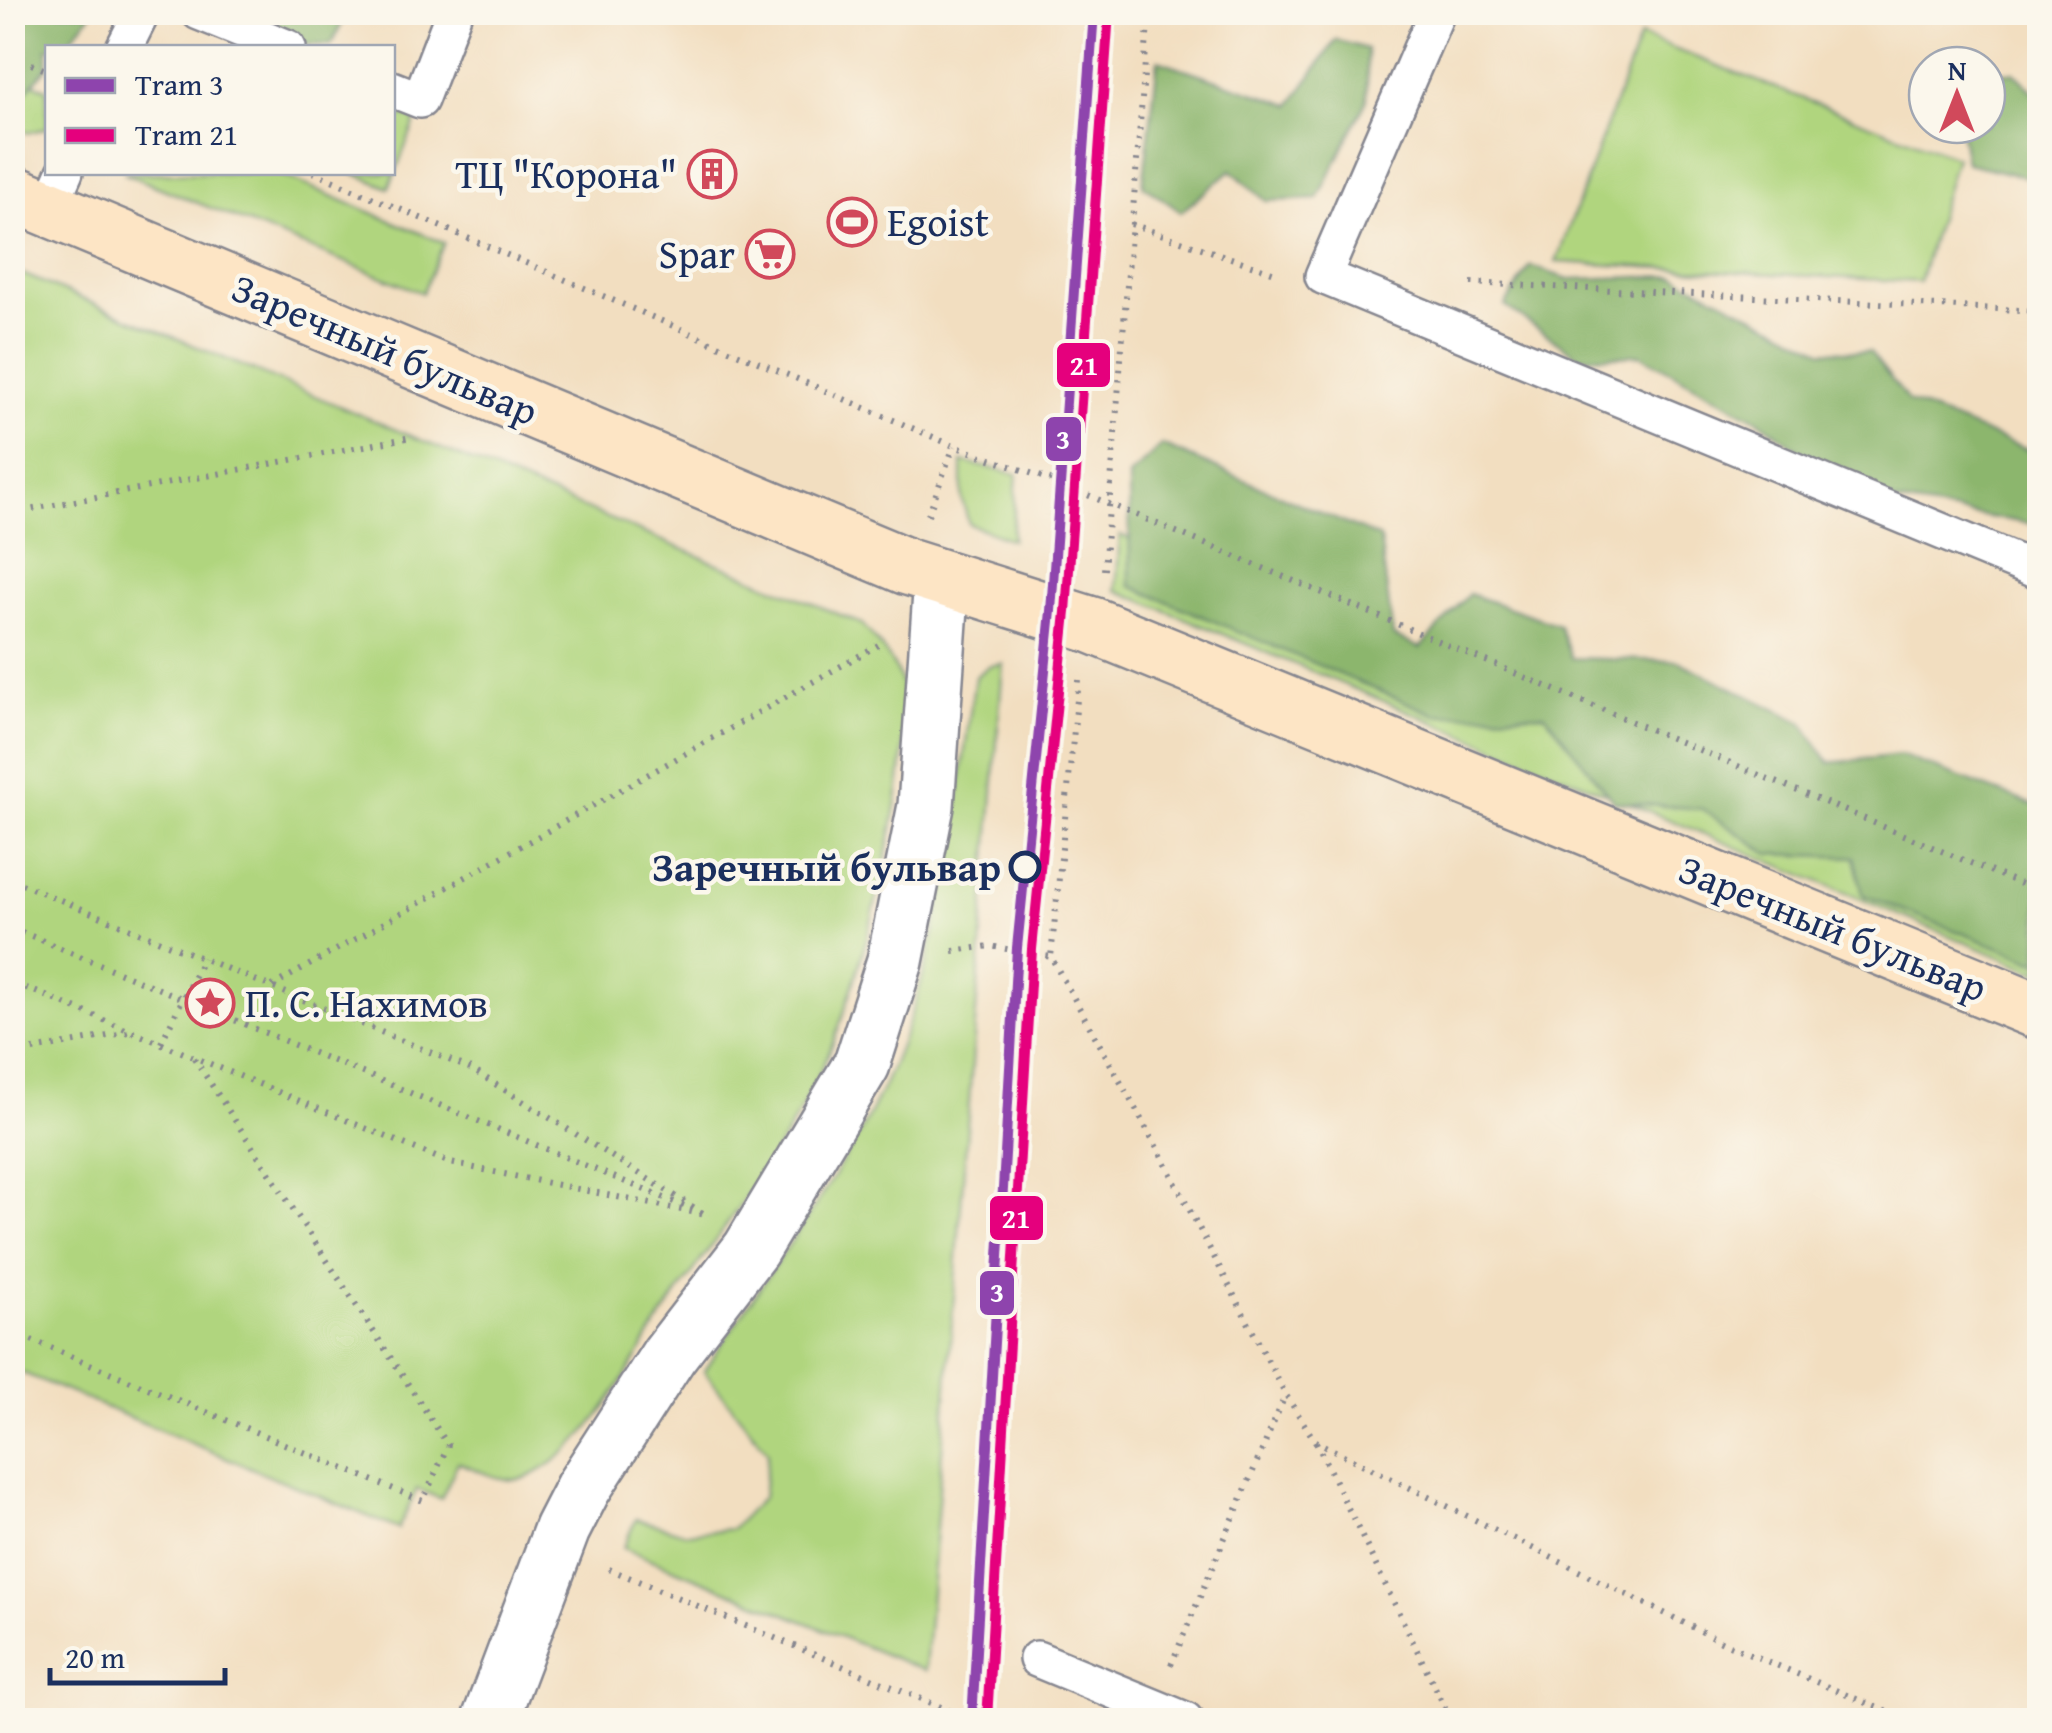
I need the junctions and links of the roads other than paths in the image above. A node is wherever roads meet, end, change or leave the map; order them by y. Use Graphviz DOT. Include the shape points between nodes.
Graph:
graph roads {
  1 [pos="142,12"];
  2 [pos="199,12"];
  3 [pos="454,12"];
  4 [pos="1437,12"];
  5 [pos="126,45"];
  6 [pos="281,45"];
  7 [pos="395,90"];
  8 [pos="42,191"];
  9 [pos="2040,572"];
  10 [pos="925,573"];
  11 [pos="2040,1012"];
  12 [pos="1037,1658"];
  13 [pos="1169,1714"];
  14 [pos="490,1720"];
  1 -- 5 [label="lane"];
  2 -- 6 [label="lane"];
  3 -- 7 [label="lane" via="420,100"];
  4 -- 9 [label="lane" via="1323,276"];
  8 -- 10 [label="street, Заречный бульвар"];
  10 -- 11 [label="street, Заречный бульвар" via="1092,625"];
  10 -- 14 [label="street" via="926,806 895,961 862,1064 752,1249 669,1355 582,1488"];
  12 -- 13 [label="lane"];
}
